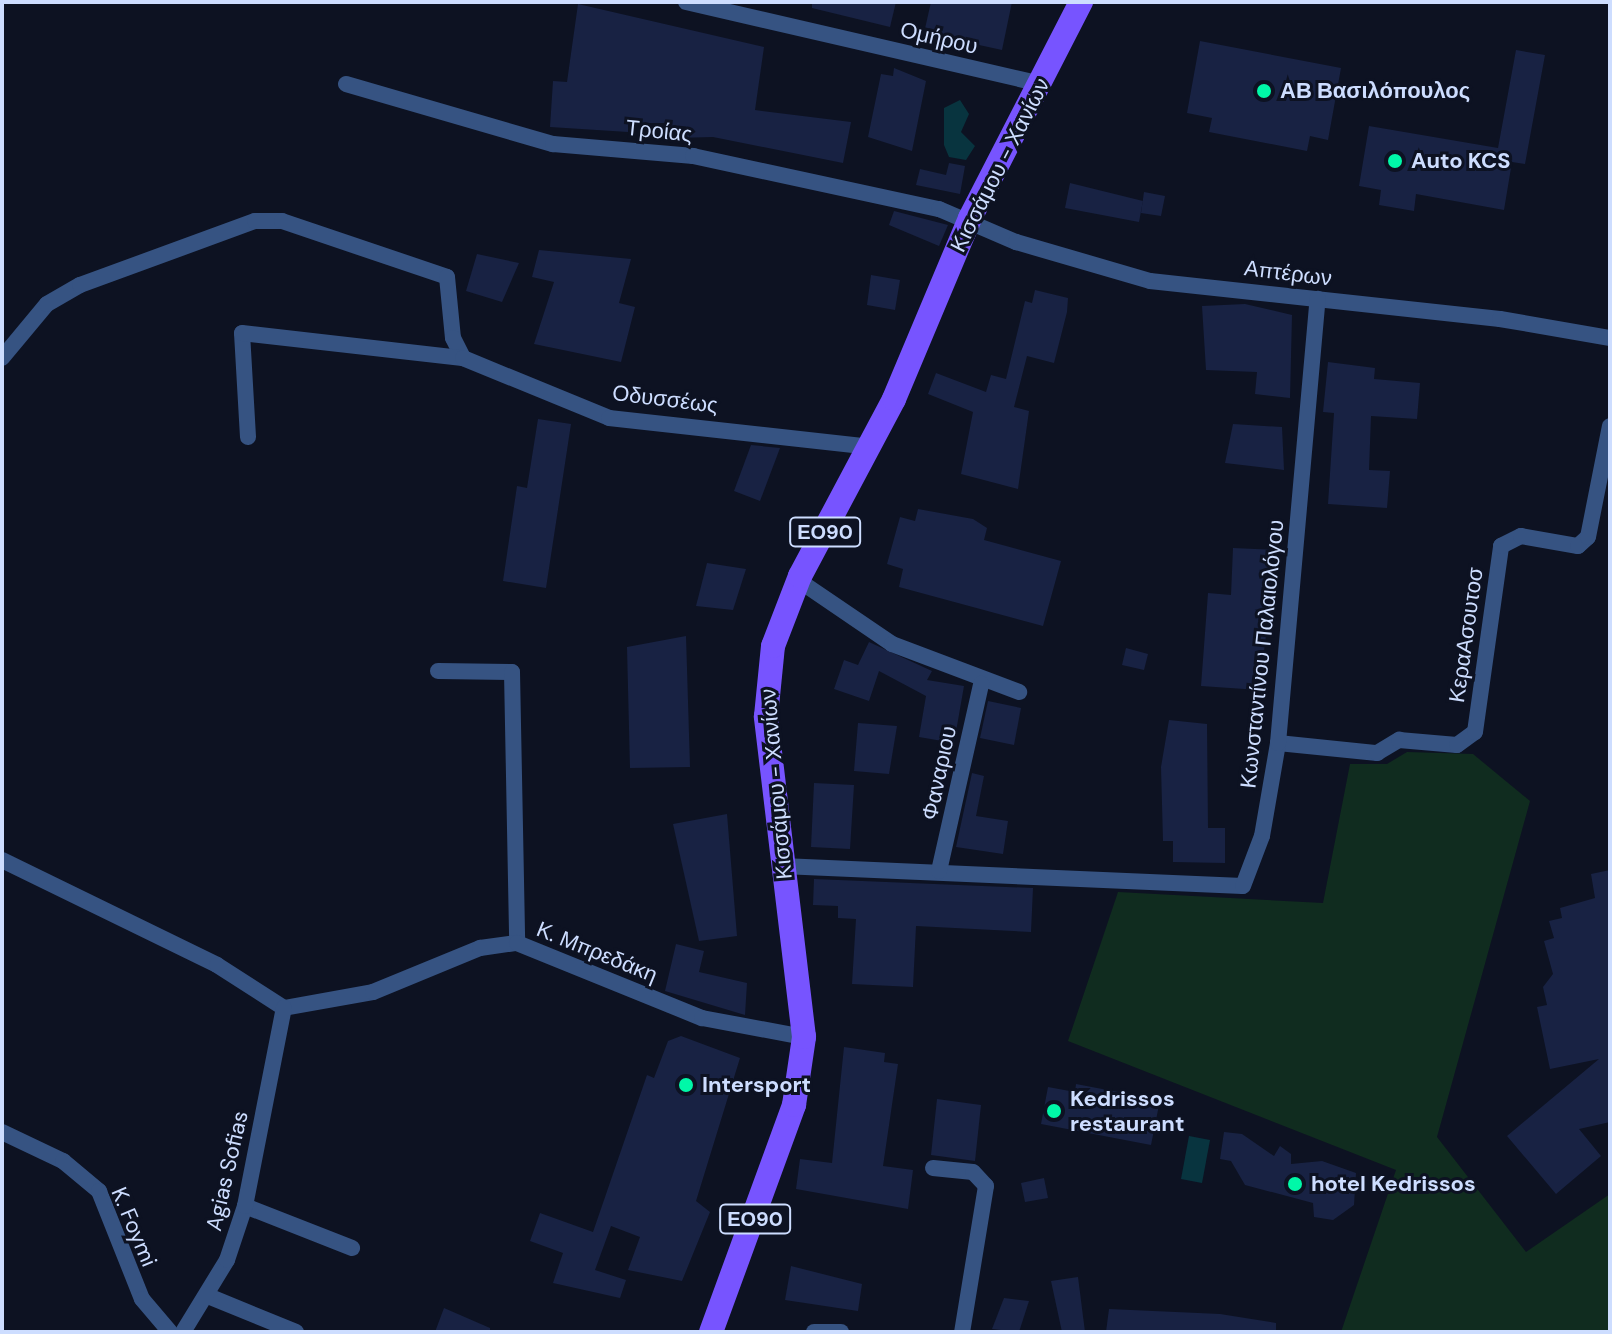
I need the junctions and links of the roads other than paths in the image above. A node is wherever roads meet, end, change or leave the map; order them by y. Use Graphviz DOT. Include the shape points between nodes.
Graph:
graph roads {
  1 [pos="686,2"];
  2 [pos="1081,2"];
  3 [pos="346,84"];
  4 [pos="1042,84"];
  5 [pos="970,218"];
  6 [pos="1318,299"];
  7 [pos="1610,338"];
  8 [pos="2,358"];
  9 [pos="463,358"];
  10 [pos="1610,426"];
  11 [pos="248,437"];
  12 [pos="871,447"];
  13 [pos="798,580"];
  14 [pos="438,671"];
  15 [pos="981,684"];
  16 [pos="1019,692"];
  17 [pos="1278,743"];
  18 [pos="2,860"];
  19 [pos="782,866"];
  20 [pos="939,871"];
  21 [pos="517,943"];
  22 [pos="284,1008"];
  23 [pos="804,1037"];
  24 [pos="2,1132"];
  25 [pos="933,1168"];
  26 [pos="245,1206"];
  27 [pos="352,1248"];
  28 [pos="208,1296"];
  29 [pos="170,1332"];
  30 [pos="183,1332"];
  31 [pos="296,1332"];
  32 [pos="711,1332"];
  33 [pos="814,1332"];
  34 [pos="841,1332"];
  35 [pos="962,1332"];
  1 -- 4 [label="street, Ομήρου"];
  2 -- 4 [label="main road, Κισσάμου - Χανίων / ΕΟ90"];
  3 -- 5 [label="street, Τροίας" via="553,144 693,156"];
  4 -- 5 [label="main road, Κισσάμου - Χανίων / ΕΟ90"];
  5 -- 6 [label="street, Απτέρων" via="1016,242 1150,281"];
  5 -- 12 [label="main road, Κισσάμου - Χανίων / ΕΟ90"];
  6 -- 7 [label="street, Απτέρων"];
  6 -- 17 [label="street, Κωνσταντίνου Παλαιολόγου"];
  8 -- 9 [label="street" via="47,304 80,285 255,221 282,221 447,277 453,338"];
  9 -- 11 [label="street, Οδυσσέως" via="242,333"];
  9 -- 12 [label="street, Οδυσσέως" via="609,418"];
  10 -- 17 [label="street, ΚεραΑσουτοσ" via="1588,537 1578,546 1521,536 1501,546 1475,732 1457,745 1399,740 1377,753"];
  12 -- 13 [label="main road, Κισσάμου - Χανίων / ΕΟ90"];
  13 -- 15 [label="street" via="892,644"];
  13 -- 19 [label="main road, Κισσάμου - Χανίων / ΕΟ90" via="766,682"];
  14 -- 21 [label="street" via="512,672"];
  15 -- 16 [label="street"];
  15 -- 20 [label="street, Φαναριου"];
  17 -- 20 [label="street, Κωνσταντίνου Παλαιολόγου" via="1262,836 1243,886"];
  18 -- 22 [label="street" via="217,965"];
  19 -- 20 [label="street, Κωνσταντίνου Παλαιολόγου"];
  19 -- 23 [label="main road, Κισσάμου - Χανίων / ΕΟ90"];
  21 -- 22 [label="street, Κ. Μπρεδάκη" via="480,948 373,992"];
  21 -- 23 [label="street, Κ. Μπρεδάκη" via="702,1018"];
  22 -- 26 [label="street, Agias Sofias"];
  23 -- 32 [label="main road, Κισσάμου - Χανίων / ΕΟ90" via="794,1105"];
  24 -- 29 [label="street, K. Foymi" via="63,1161 99,1191 136,1288"];
  25 -- 35 [label="street" via="973,1172 986,1186"];
  26 -- 27 [label="street"];
  26 -- 28 [label="street, Agias Sofias"];
  28 -- 30 [label="street, Agias Sofias"];
  28 -- 31 [label="street"];
  33 -- 34 [label="street"];
}
